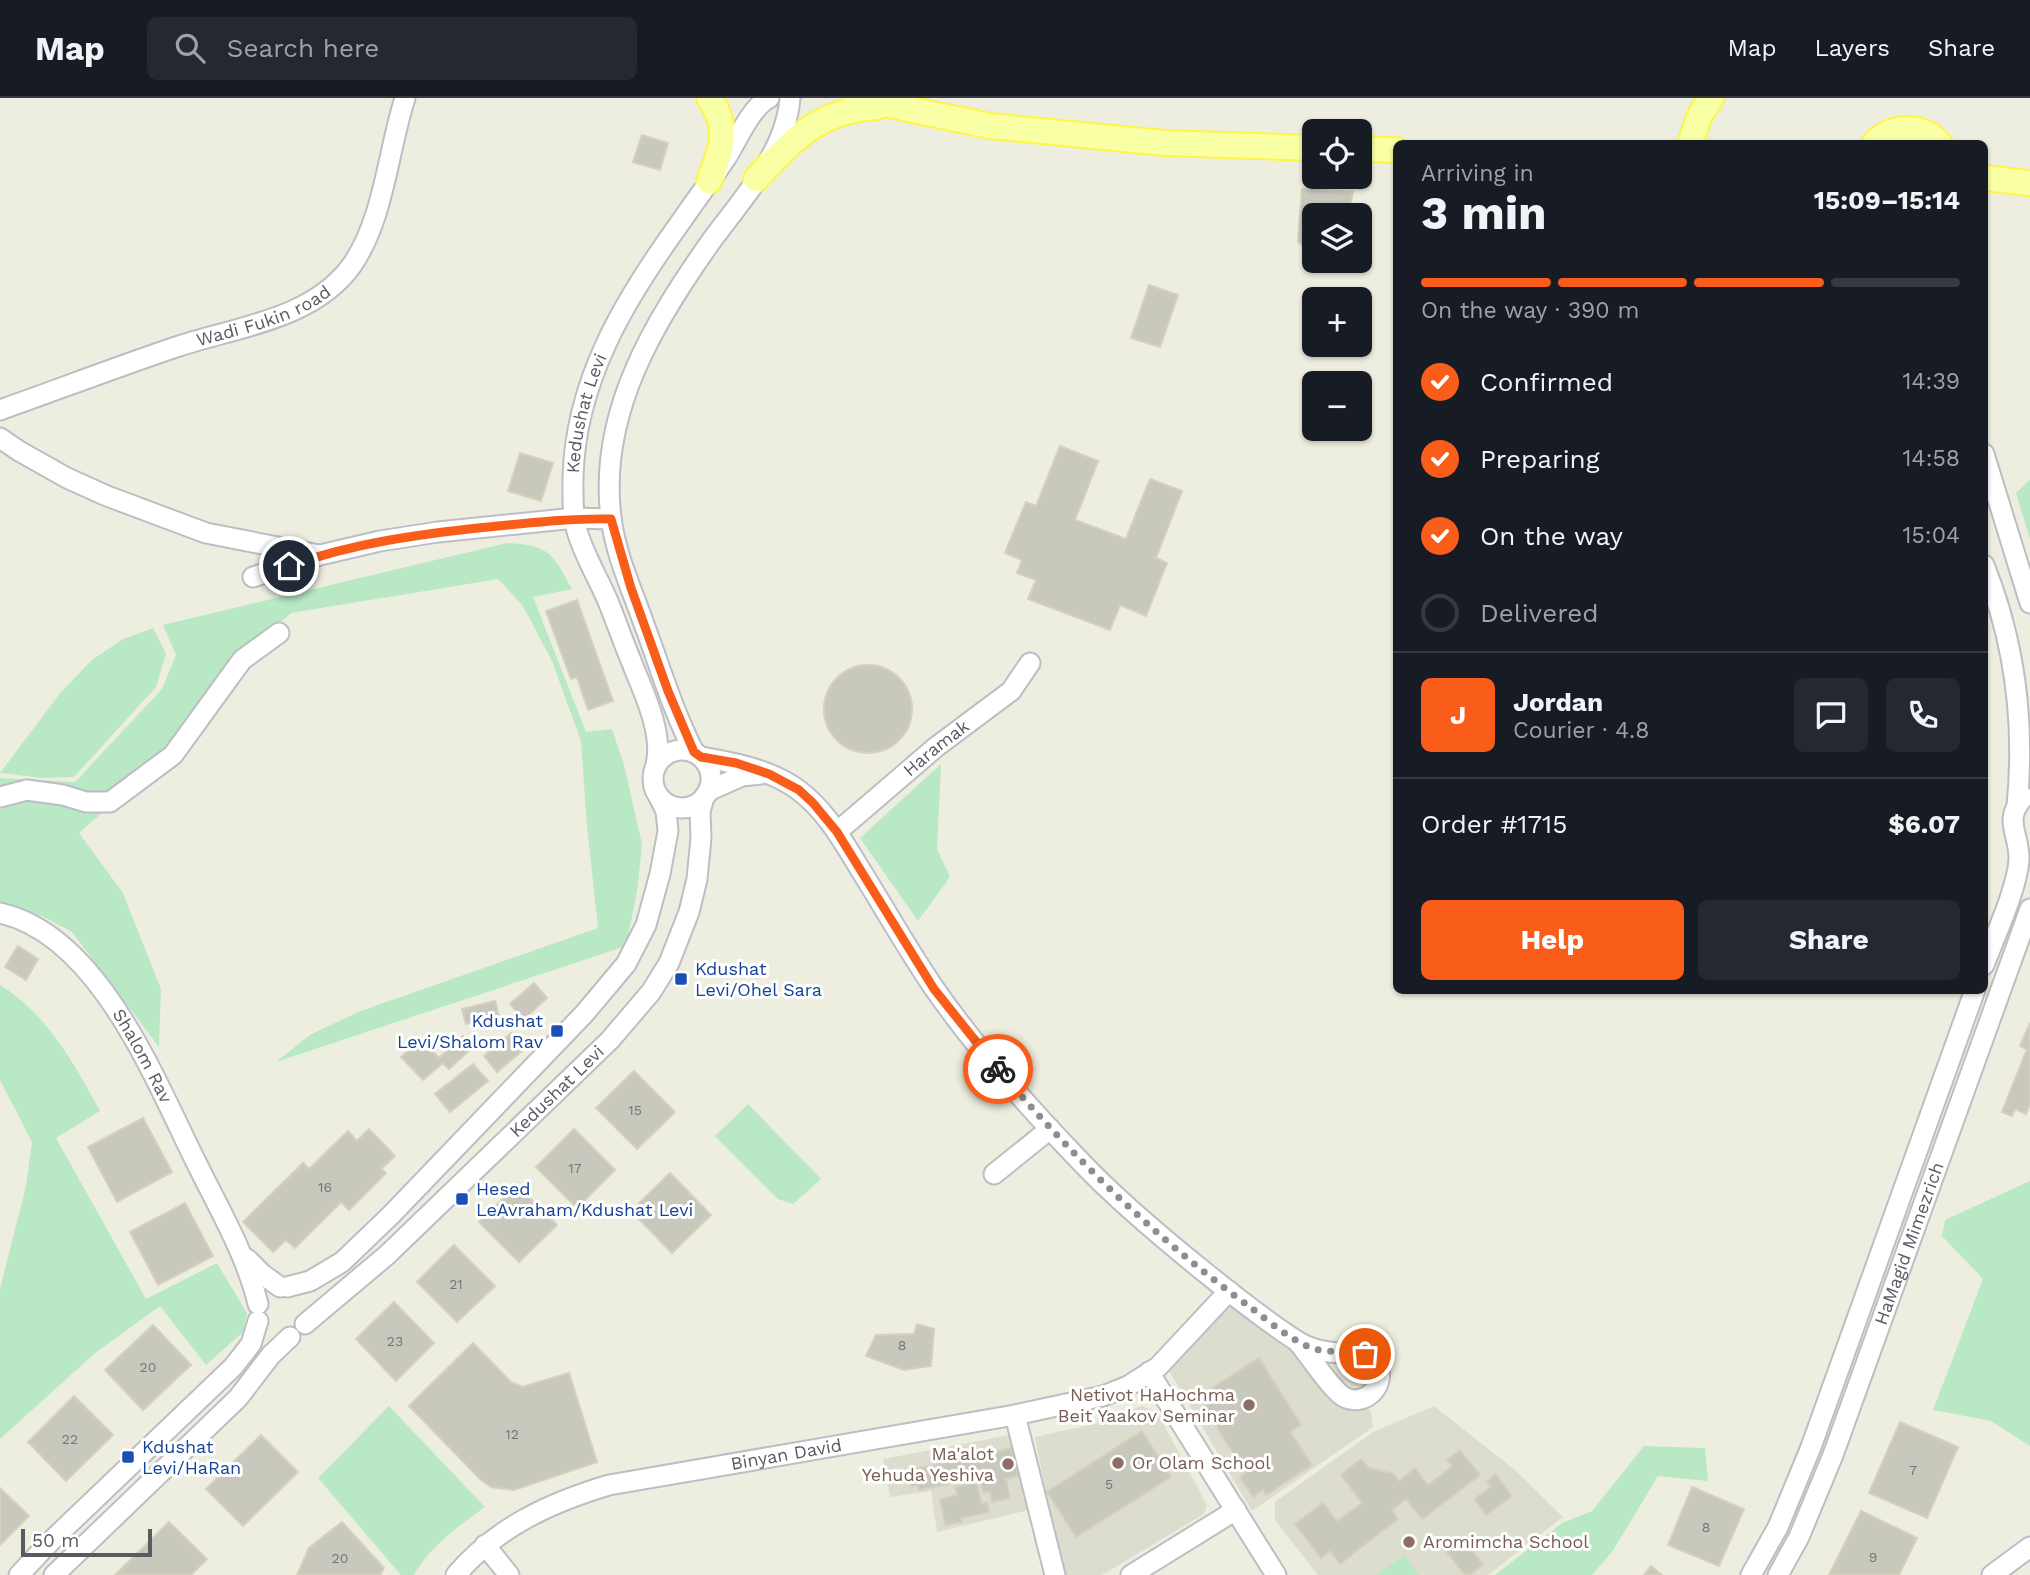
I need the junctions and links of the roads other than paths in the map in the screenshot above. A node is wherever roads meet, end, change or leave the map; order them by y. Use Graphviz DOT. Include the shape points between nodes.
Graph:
graph roads {
  1 [pos="405,98"];
  2 [pos="709,98"];
  3 [pos="769,98"];
  4 [pos="790,98"];
  5 [pos="855,98"];
  6 [pos="1711,98"];
  7 [pos="895,106"];
  8 [pos="1691,140"];
  9 [pos="1879,140"];
  10 [pos="1936,140"];
  11 [pos="1302,148"];
  12 [pos="1372,149"];
  13 [pos="1393,149"];
  14 [pos="1988,178"];
  15 [pos="756,179"];
  16 [pos="709,181"];
  17 [pos="2030,183"];
  18 [pos="0,410"];
  19 [pos="0,438"];
  20 [pos="1988,467"];
  21 [pos="575,518"];
  22 [pos="611,519"];
  23 [pos="320,555"];
  24 [pos="1988,576"];
  25 [pos="253,577"];
  26 [pos="2030,603"];
  27 [pos="279,633"];
  28 [pos="1030,663"];
  29 [pos="697,755"];
  30 [pos="656,765"];
  31 [pos="769,774"];
  32 [pos="706,794"];
  33 [pos="0,797"];
  34 [pos="659,797"];
  35 [pos="2023,800"];
  36 [pos="837,832"];
  37 [pos="2015,834"];
  38 [pos="2030,848"];
  39 [pos="2030,909"];
  40 [pos="0,913"];
  41 [pos="1988,954"];
  42 [pos="1974,994"];
  43 [pos="1050,1129"];
  44 [pos="994,1174"];
  45 [pos="236,1244"];
  46 [pos="283,1287"];
  47 [pos="1228,1291"];
  48 [pos="258,1312"];
  49 [pos="297,1331"];
  50 [pos="1297,1341"];
  51 [pos="1149,1372"];
  52 [pos="1015,1415"];
  53 [pos="1236,1510"];
  54 [pos="485,1545"];
  55 [pos="2030,1547"];
  56 [pos="19,1575"];
  57 [pos="54,1575"];
  58 [pos="456,1575"];
  59 [pos="509,1575"];
  60 [pos="1055,1575"];
  61 [pos="1131,1575"];
  62 [pos="1276,1575"];
  63 [pos="1751,1575"];
  64 [pos="1779,1575"];
  65 [pos="1992,1575"];
  1 -- 18 [label="street, Wadi Fukin road" via="372,225 351,267 334,285 300,308 276,317"];
  2 -- 16 [label="main road" via="723,128 721,150"];
  3 -- 16 [label="street, Kedushat Levi"];
  4 -- 15 [label="street, Kedushat Levi" via="789,116 776,148"];
  5 -- 7 [label="main road"];
  6 -- 8 [label="main road"];
  7 -- 11 [label="main road" via="990,126 1164,143"];
  7 -- 15 [label="main road" via="852,108 823,119 787,146"];
  9 -- 10 [label="main road" via="1905,128 1920,130"];
  12 -- 13 [label="main road"];
  14 -- 17 [label="main road"];
  15 -- 22 [label="street, Kedushat Levi" via="674,294 637,363 611,455"];
  16 -- 21 [label="street, Kedushat Levi" via="643,274 603,349 573,452"];
  19 -- 23 [label="street" via="67,478 206,533"];
  20 -- 26 [label="street"];
  21 -- 22 [label="street"];
  21 -- 23 [label="street" via="438,532"];
  21 -- 30 [label="street, Kedushat Levi" via="653,722"];
  22 -- 29 [label="street, Kedushat Levi" via="668,691"];
  23 -- 25 [label="street"];
  24 -- 35 [label="street" via="2014,669"];
  27 -- 33 [label="street" via="242,660 173,755 110,802 27,790"];
  28 -- 36 [label="street, Haramak" via="1011,691 936,747"];
  29 -- 30 [label="street" via="673,751"];
  29 -- 31 [label="street"];
  29 -- 32 [label="street" via="709,769"];
  30 -- 34 [label="street" via="653,778"];
  31 -- 32 [label="street" via="742,776"];
  31 -- 36 [label="street" via="799,790"];
  32 -- 34 [label="street" via="685,807"];
  32 -- 49 [label="street, Kedushat Levi" via="689,912 669,963 651,992 600,1049 387,1255"];
  34 -- 46 [label="street, Kedushat Levi" via="668,831 660,874 646,925 626,964 584,1014 371,1234 327,1273"];
  35 -- 37 [label="street" via="2013,815"];
  36 -- 43 [label="street" via="934,989"];
  37 -- 38 [label="street"];
  37 -- 41 [label="street" via="2019,860"];
  39 -- 64 [label="street, HaMagid Mimezrich" via="1833,1455"];
  40 -- 45 [label="street, Shalom Rav" via="38,929 65,949 105,992 138,1045"];
  42 -- 63 [label="street, HaMagid Mimezrich" via="1801,1473"];
  43 -- 44 [label="street"];
  43 -- 47 [label="street" via="1149,1227"];
  45 -- 46 [label="street, Shalom Rav" via="262,1274"];
  45 -- 48 [label="street, Shalom Rav" via="253,1281"];
  46 -- 48 [label="street" via="266,1293"];
  46 -- 49 [label="street" via="299,1293 305,1301 308,1315"];
  47 -- 50 [label="street"];
  47 -- 51 [label="street, Binyan David"];
  48 -- 49 [label="street" via="263,1329 271,1335"];
  48 -- 56 [label="street" via="251,1344 233,1367"];
  49 -- 57 [label="street, Kedushat Levi" via="237,1398"];
  51 -- 52 [label="street, Binyan David" via="1103,1396"];
  51 -- 53 [label="street"];
  52 -- 54 [label="street, Binyan David" via="609,1485 531,1514"];
  52 -- 60 [label="street"];
  53 -- 61 [label="street"];
  53 -- 62 [label="street"];
  54 -- 58 [label="street, Binyan David"];
  54 -- 59 [label="street"];
  55 -- 65 [label="street"];
}
